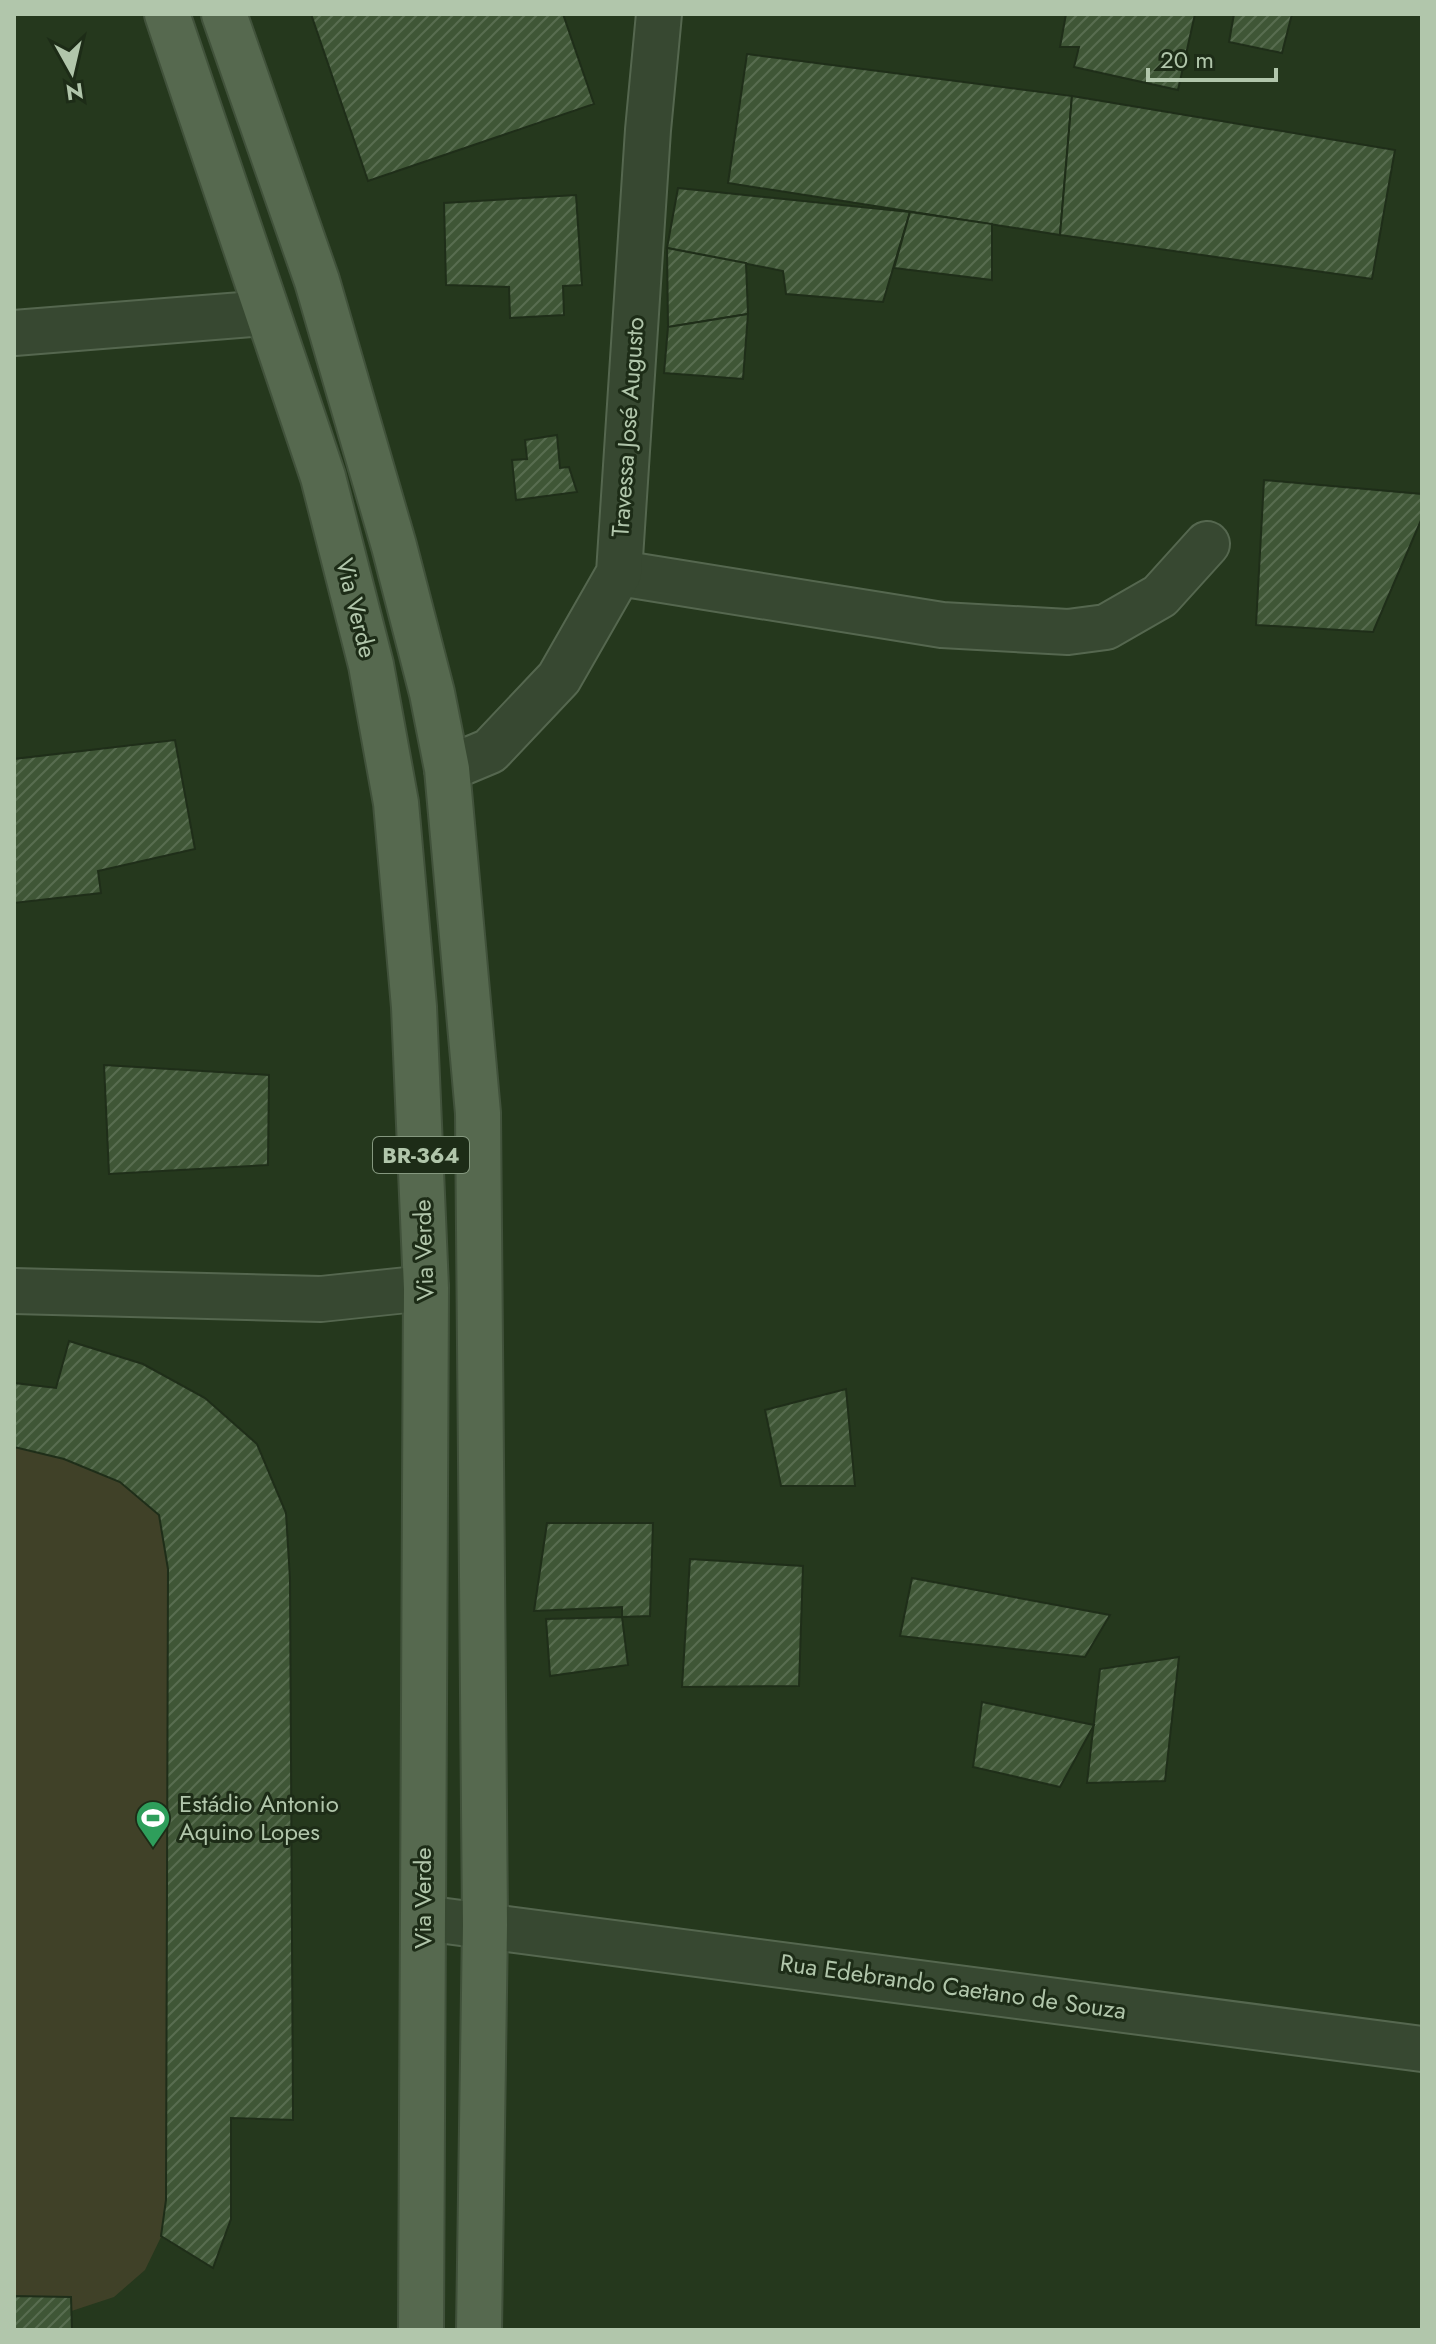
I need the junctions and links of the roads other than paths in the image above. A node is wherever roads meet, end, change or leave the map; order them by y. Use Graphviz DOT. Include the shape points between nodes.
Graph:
graph roads {
  1 [pos="167,14"];
  2 [pos="224,14"];
  3 [pos="659,14"];
  4 [pos="265,313"];
  5 [pos="14,333"];
  6 [pos="1207,544"];
  7 [pos="619,573"];
  8 [pos="447,769"];
  9 [pos="426,1288"];
  10 [pos="14,1291"];
  11 [pos="423,1918"];
  12 [pos="485,1925"];
  13 [pos="1422,2049"];
  14 [pos="421,2330"];
  15 [pos="479,2330"];
  1 -- 4 [label="main road, Via Verde / BR-364"];
  2 -- 8 [label="main road, BR-364" via="317,281 394,546"];
  3 -- 7 [label="street, Travessa José Augusto"];
  4 -- 5 [label="street"];
  4 -- 9 [label="main road, Via Verde / BR-364" via="323,477 371,665 396,803 414,1007"];
  6 -- 7 [label="street" via="1160,596 1106,627 1068,632 942,625"];
  7 -- 8 [label="street, Travessa José Augusto" via="559,678 490,751"];
  8 -- 12 [label="main road, BR-364" via="478,1113"];
  9 -- 10 [label="street" via="321,1299"];
  9 -- 11 [label="main road, Via Verde / BR-364"];
  11 -- 12 [label="street, Rua Edebrando Caetano de Souza"];
  11 -- 14 [label="main road, Via Verde / BR-364"];
  12 -- 13 [label="street, Rua Edebrando Caetano de Souza"];
  12 -- 15 [label="main road, BR-364"];
}
